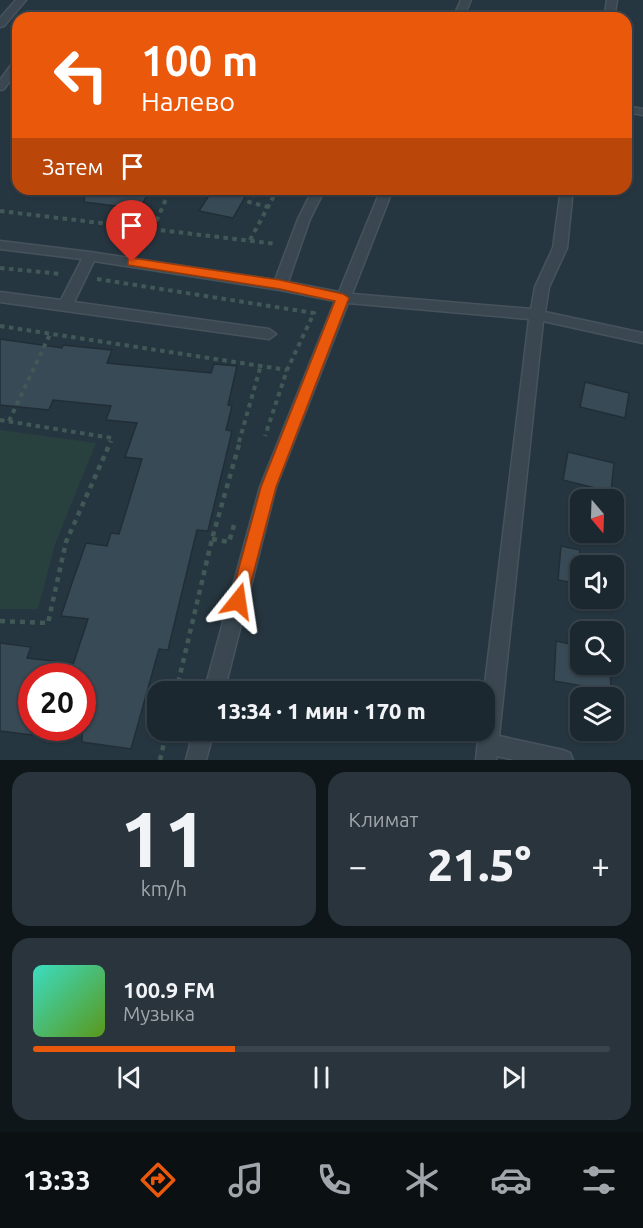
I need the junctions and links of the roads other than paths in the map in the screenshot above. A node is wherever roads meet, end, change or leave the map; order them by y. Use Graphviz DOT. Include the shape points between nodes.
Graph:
graph roads {
  1 [pos="21,0"];
  2 [pos="0,24"];
  3 [pos="12,71"];
  4 [pos="0,87"];
  5 [pos="316,195"];
  6 [pos="385,195"];
  7 [pos="566,195"];
  8 [pos="0,245"];
  9 [pos="90,256"];
  10 [pos="280,285"];
  11 [pos="0,297"];
  12 [pos="343,298"];
  13 [pos="66,305"];
  14 [pos="537,315"];
  15 [pos="269,334"];
  16 [pos="643,338"];
  17 [pos="217,681"];
  18 [pos="201,741"];
  19 [pos="487,752"];
  20 [pos="196,760"];
  21 [pos="563,760"];
  1 -- 2 [label="lane"];
  3 -- 4 [label="lane"];
  5 -- 10 [label="lane"];
  6 -- 12 [label="lane"];
  7 -- 14 [label="lane" via="560,248 542,287"];
  8 -- 9 [label="lane"];
  9 -- 10 [label="lane"];
  9 -- 13 [label="lane"];
  10 -- 12 [label="lane"];
  11 -- 13 [label="lane"];
  12 -- 14 [label="lane"];
  12 -- 17 [label="lane" via="268,487"];
  13 -- 15 [label="lane"];
  14 -- 16 [label="lane"];
  14 -- 19 [label="lane"];
  18 -- 20 [label="lane"];
  19 -- 21 [label="lane"];
}
